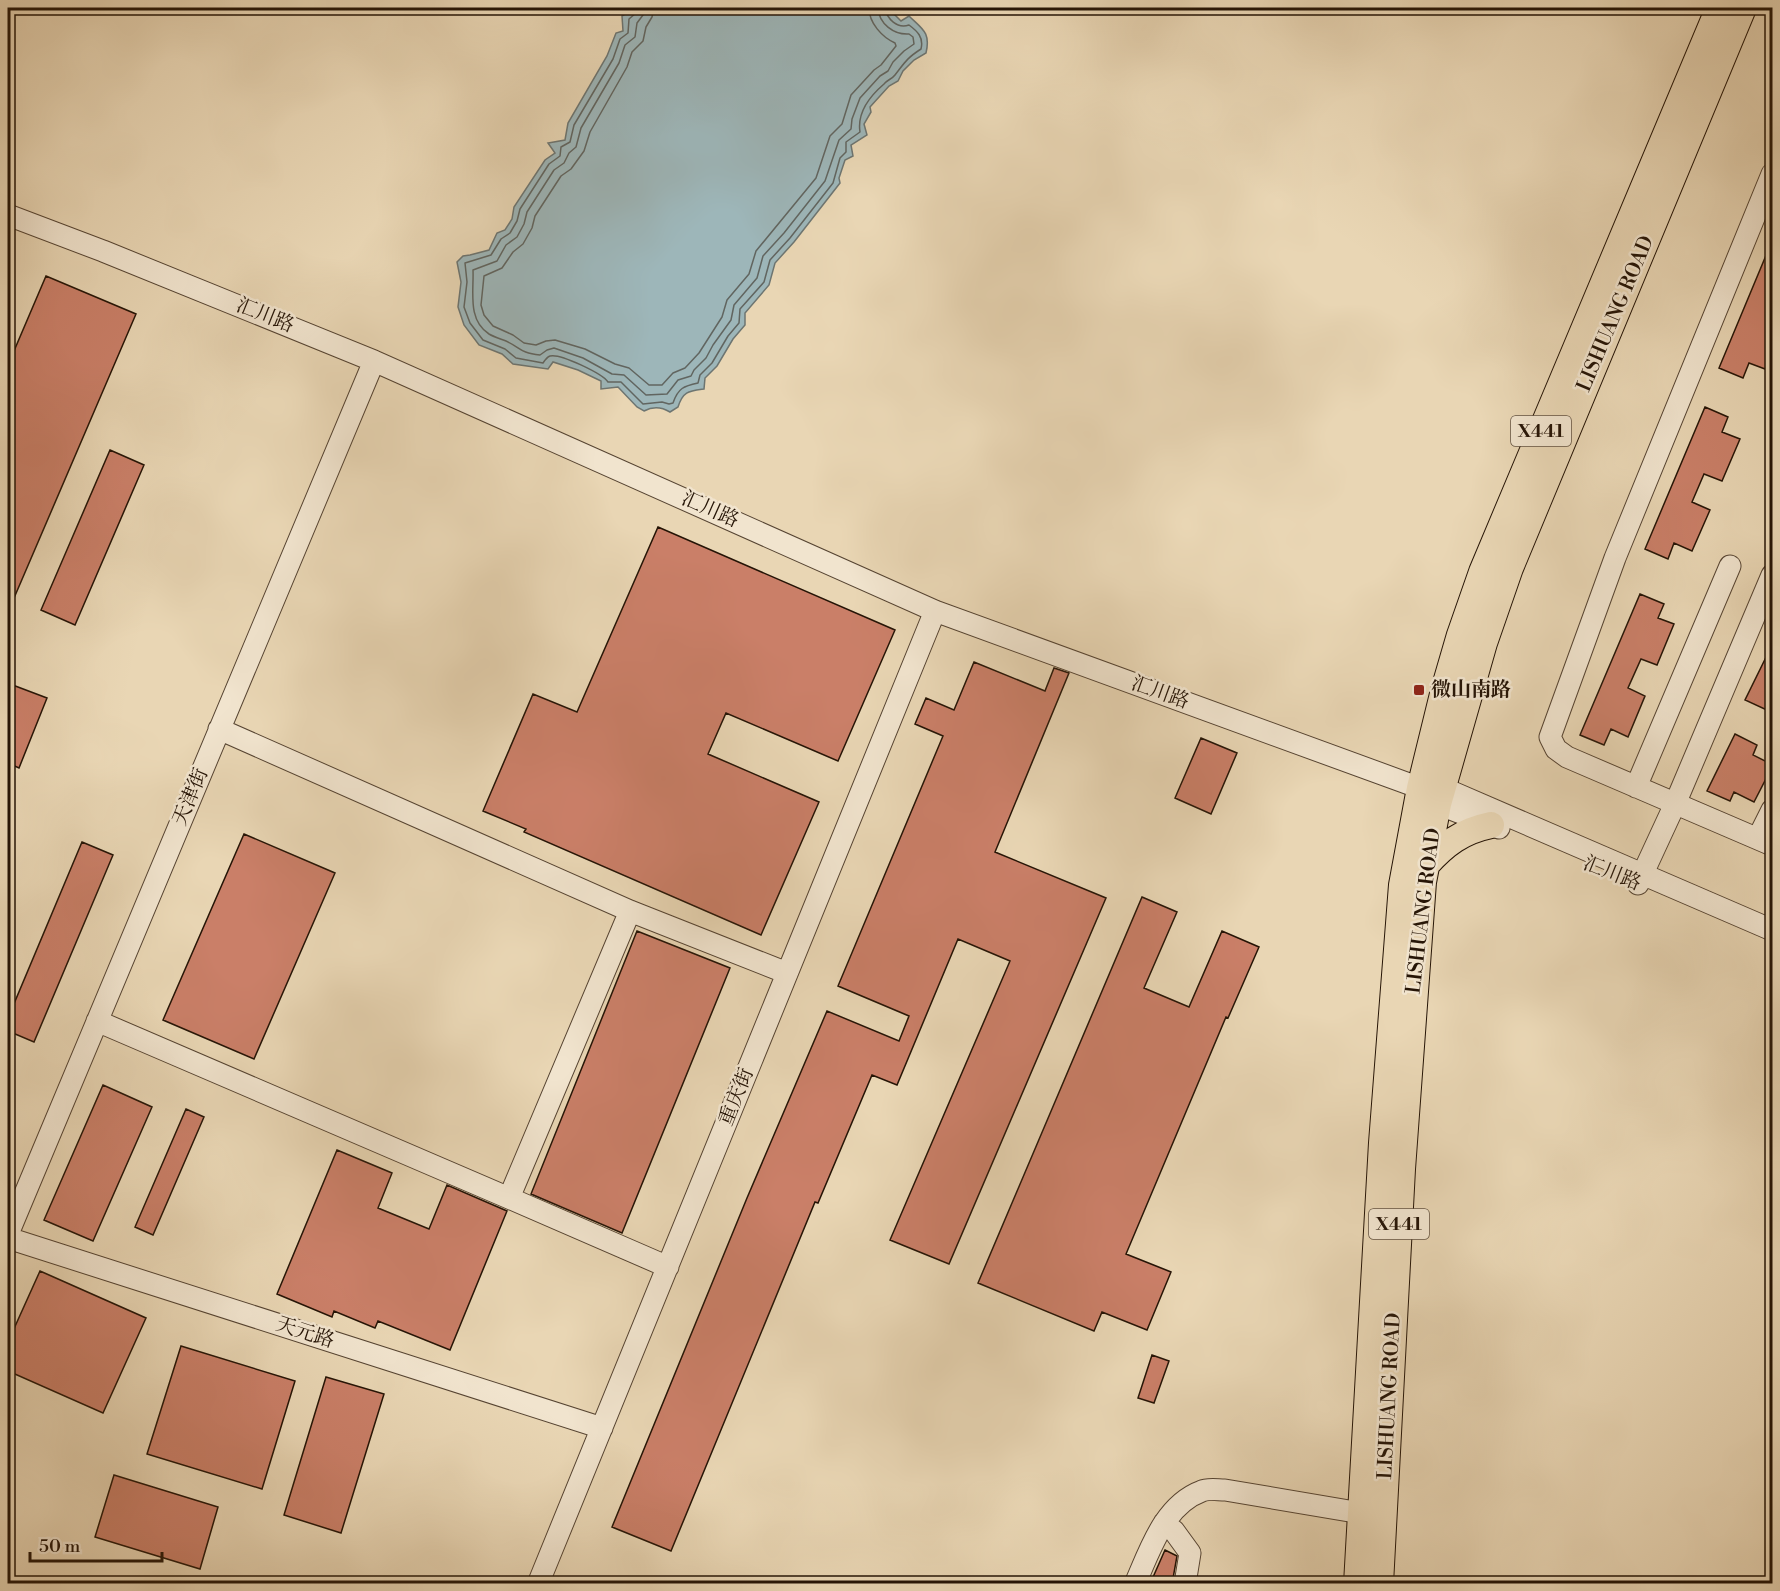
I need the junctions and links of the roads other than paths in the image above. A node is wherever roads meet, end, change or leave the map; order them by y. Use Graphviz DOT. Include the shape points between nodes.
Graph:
graph roads {
  1 [pos="1719,8"];
  2 [pos="1743,8"];
  3 [pos="1773,174"];
  4 [pos="8,215"];
  5 [pos="374,361"];
  6 [pos="1730,566"];
  7 [pos="1773,575"];
  8 [pos="935,610"];
  9 [pos="219,729"];
  10 [pos="1636,787"];
  11 [pos="1434,793"];
  12 [pos="1676,804"];
  13 [pos="1773,810"];
  14 [pos="1464,814"];
  15 [pos="1492,818"];
  16 [pos="1431,835"];
  17 [pos="1765,842"];
  18 [pos="1415,866"];
  19 [pos="1640,879"];
  20 [pos="630,911"];
  21 [pos="1773,930"];
  22 [pos="1773,943"];
  23 [pos="787,974"];
  24 [pos="97,1021"];
  25 [pos="509,1198"];
  26 [pos="8,1236"];
  27 [pos="668,1267"];
  28 [pos="602,1428"];
  29 [pos="1360,1513"];
  30 [pos="1164,1523"];
  31 [pos="538,1584"];
  32 [pos="1136,1584"];
  33 [pos="1185,1584"];
  34 [pos="1357,1584"];
  35 [pos="1380,1584"];
  1 -- 11 [label="main road, LISHUANG ROAD / X441" via="1482,572 1444,690"];
  2 -- 11 [label="main road, LISHUANG ROAD / X441" via="1510,568"];
  3 -- 10 [label="street" via="1615,558 1550,737 1556,749 1567,757"];
  4 -- 5 [label="street, 汇川路"];
  5 -- 8 [label="street, 汇川路"];
  5 -- 9 [label="street, 天津街"];
  6 -- 10 [label="street"];
  7 -- 12 [label="street"];
  8 -- 11 [label="street, 汇川路"];
  8 -- 23 [label="street, 重庆街"];
  9 -- 20 [label="street"];
  9 -- 24 [label="street, 天津街"];
  10 -- 12 [label="street"];
  11 -- 14 [label="street, 汇川路"];
  11 -- 15 [label="street, 汇川路"];
  11 -- 16 [label="main road, LISHUANG ROAD / X441"];
  11 -- 18 [label="main road, LISHUANG ROAD / X441"];
  12 -- 17 [label="street"];
  12 -- 19 [label="street"];
  13 -- 17 [label="street"];
  14 -- 15 [label="street, 汇川路"];
  14 -- 16 [label="street"];
  15 -- 18 [label="main road"];
  15 -- 19 [label="street, 汇川路"];
  16 -- 18 [label="main road, LISHUANG ROAD / X441"];
  18 -- 29 [label="main road, LISHUANG ROAD / X441" via="1396,948"];
  18 -- 35 [label="main road, LISHUANG ROAD / X441" via="1406,1113"];
  19 -- 21 [label="street, 汇川路"];
  19 -- 22 [label="street, 汇川路"];
  20 -- 23 [label="street"];
  20 -- 25 [label="street"];
  23 -- 27 [label="street, 重庆街"];
  24 -- 25 [label="street"];
  24 -- 26 [label="street, 天津街"];
  25 -- 27 [label="street"];
  26 -- 28 [label="street, 天元路"];
  27 -- 28 [label="street, 重庆街"];
  28 -- 31 [label="street, 重庆街"];
  29 -- 30 [label="street" via="1225,1490 1203,1490 1185,1501"];
  29 -- 34 [label="main road, LISHUANG ROAD / X441"];
  30 -- 32 [label="street"];
  30 -- 33 [label="street" via="1190,1553"];
}
